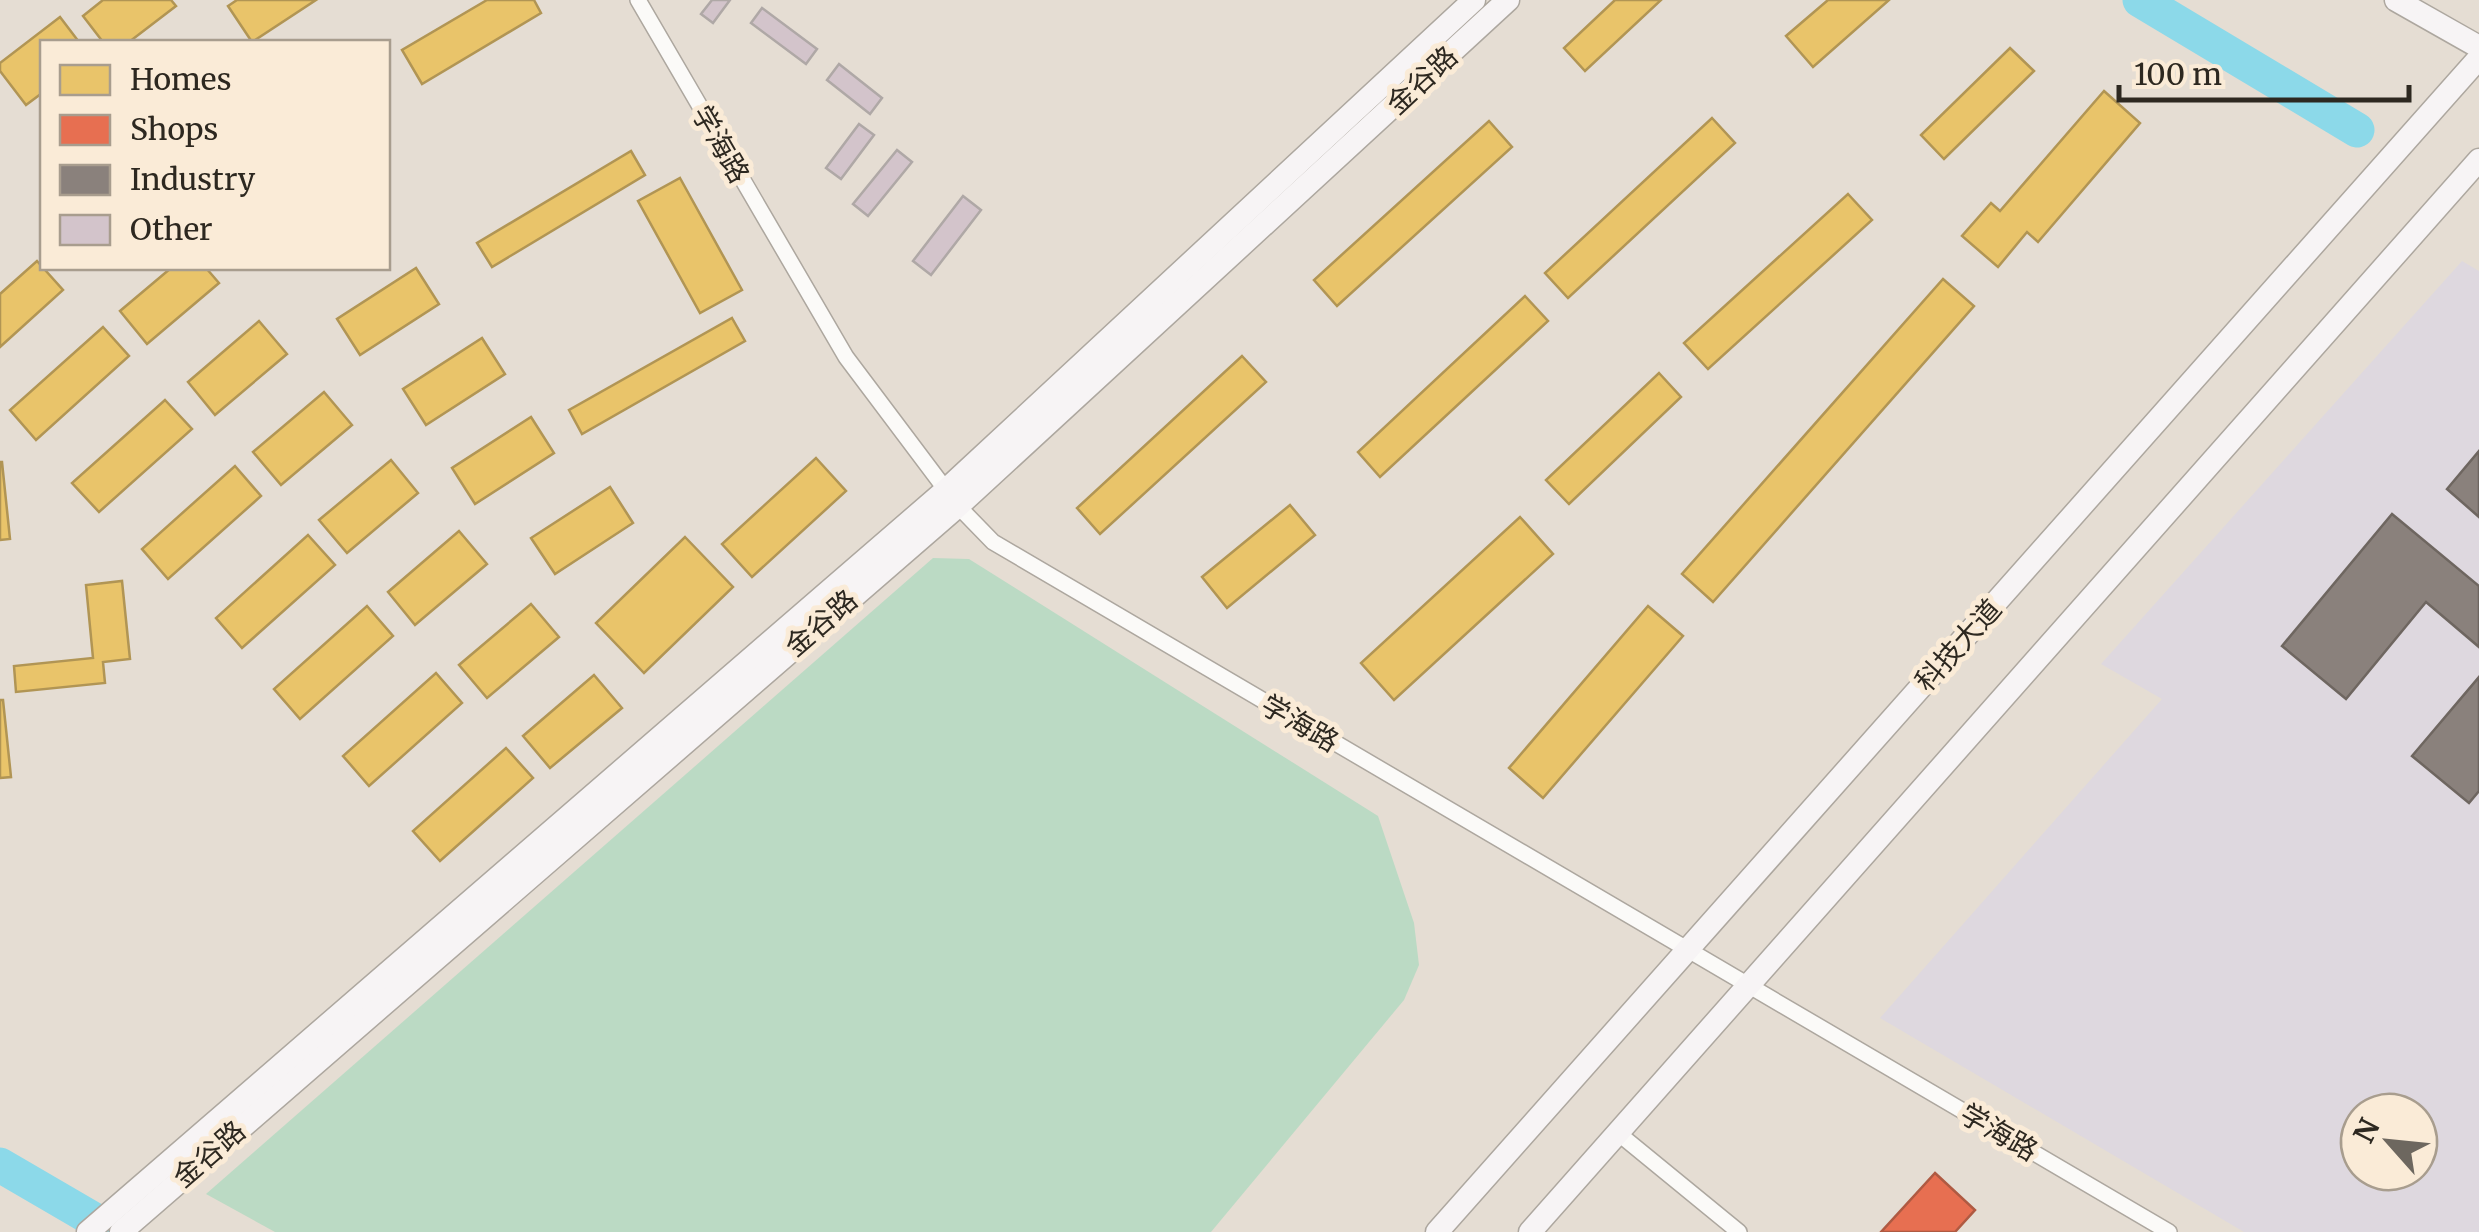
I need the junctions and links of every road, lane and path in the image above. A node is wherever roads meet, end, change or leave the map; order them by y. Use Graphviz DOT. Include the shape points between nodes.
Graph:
graph roads {
  1 [pos="638,0"];
  2 [pos="1474,0"];
  3 [pos="1508,0"];
  4 [pos="2396,0"];
  5 [pos="2479,47"];
  6 [pos="2479,58"];
  7 [pos="2479,160"];
  8 [pos="952,498"];
  9 [pos="1687,951"];
  10 [pos="1748,986"];
  11 [pos="1618,1133"];
  12 [pos="144,1197"];
  13 [pos="88,1232"];
  14 [pos="121,1232"];
  15 [pos="1437,1232"];
  16 [pos="1530,1232"];
  17 [pos="1739,1232"];
  18 [pos="2169,1232"];
  1 -- 8 [label="street, 学海路" via="846,358"];
  2 -- 8 [label="main road, 金谷路"];
  3 -- 8 [label="main road, 金谷路"];
  4 -- 5 [label="main road"];
  6 -- 9 [label="main road, 科技大道"];
  7 -- 10 [label="main road"];
  8 -- 9 [label="street, 学海路" via="993,542"];
  8 -- 12 [label="main road, 金谷路"];
  9 -- 10 [label="street, 学海路"];
  9 -- 15 [label="main road, 科技大道"];
  10 -- 11 [label="main road"];
  10 -- 18 [label="street, 学海路"];
  11 -- 16 [label="main road"];
  11 -- 17 [label="street"];
  12 -- 13 [label="main road, 金谷路"];
  12 -- 14 [label="main road, 金谷路"];
}
